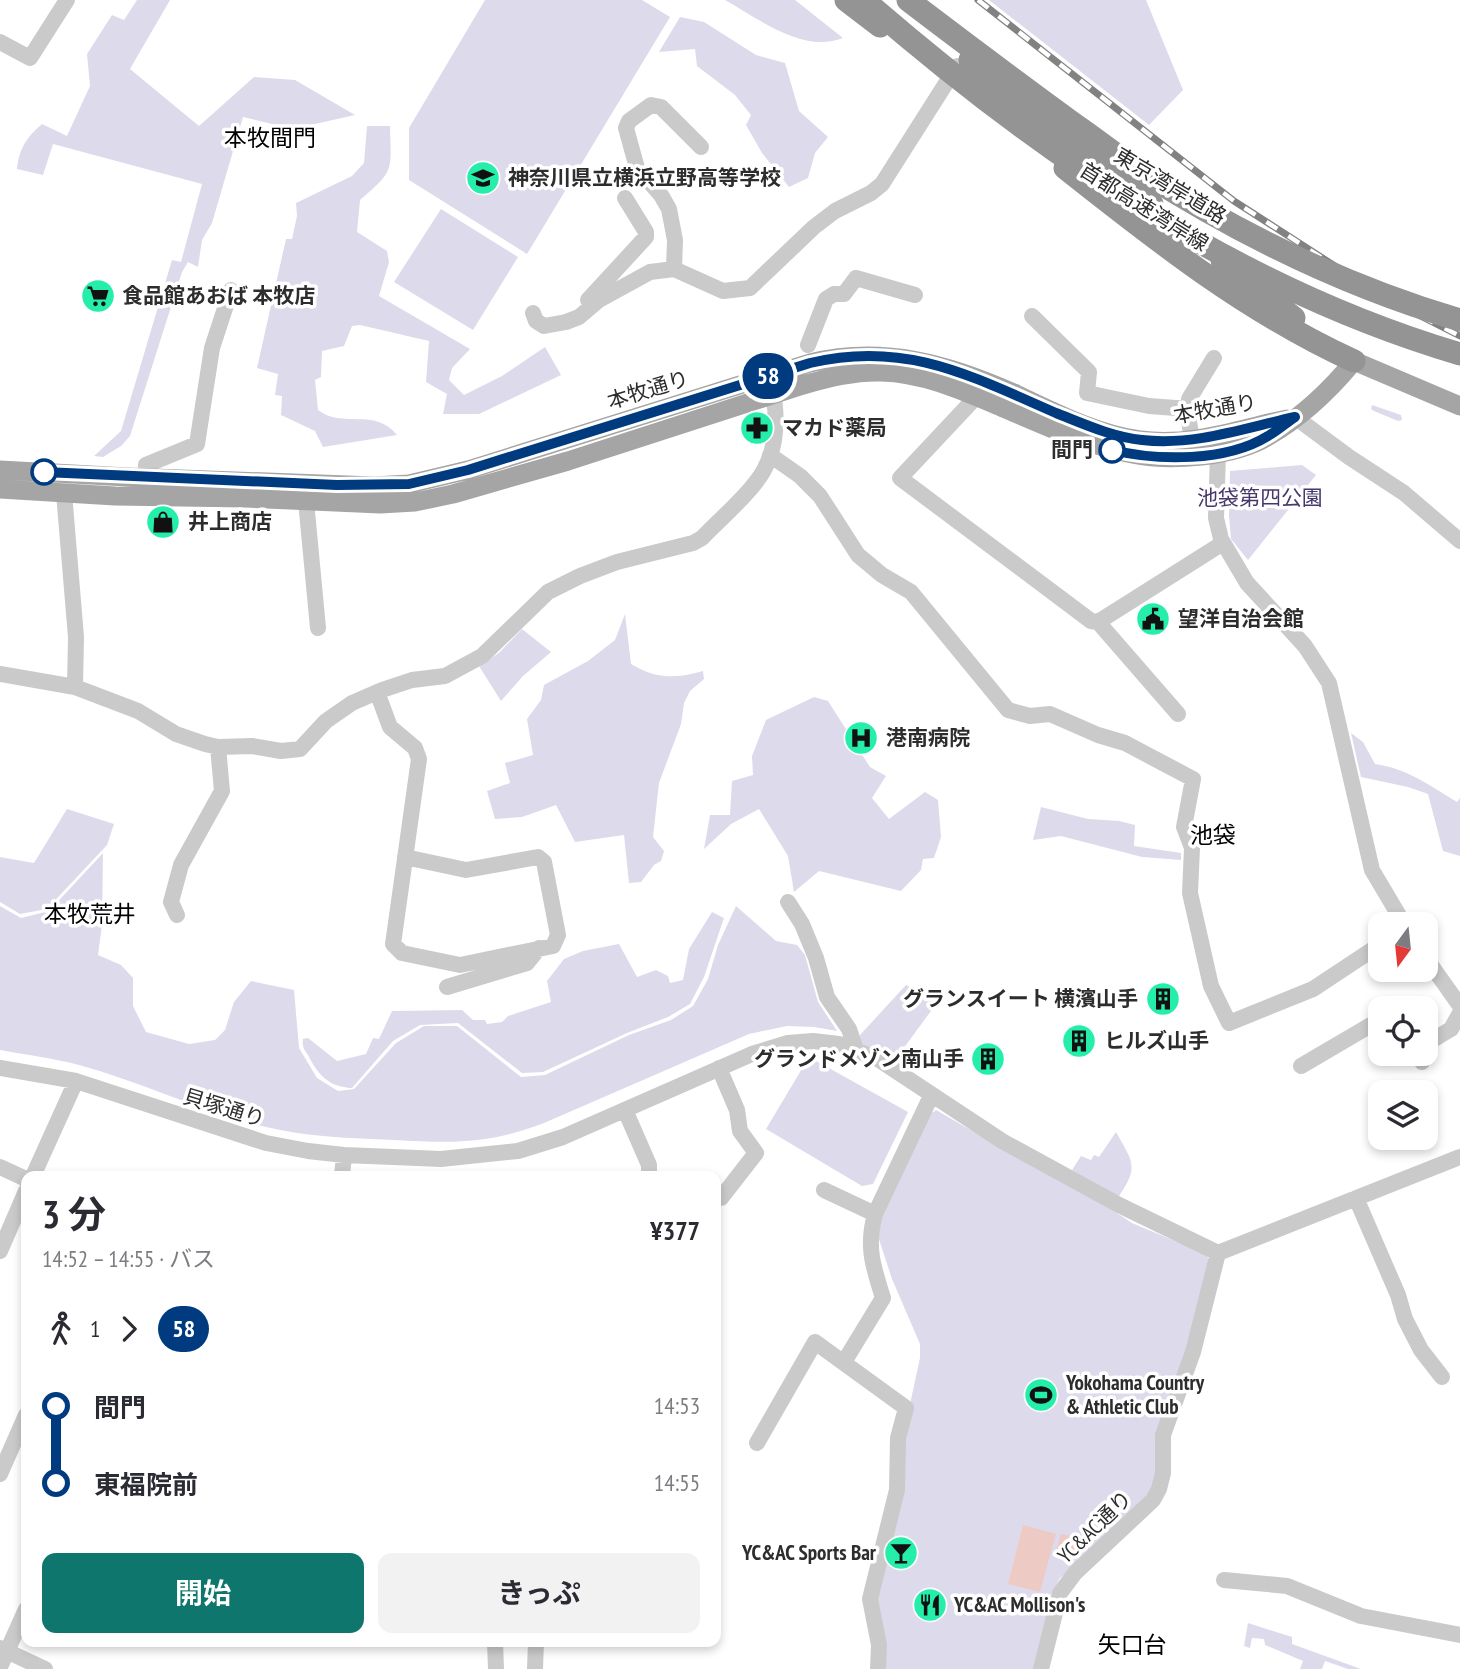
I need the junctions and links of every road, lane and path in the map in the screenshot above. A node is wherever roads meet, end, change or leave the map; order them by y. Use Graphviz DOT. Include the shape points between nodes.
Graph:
graph roads {
  1 [pos="67,0"];
  2 [pos="846,0"];
  3 [pos="864,0"];
  4 [pos="872,0"];
  5 [pos="896,0"];
  6 [pos="908,0"];
  7 [pos="914,0"];
  8 [pos="0,43"];
  9 [pos="965,55"];
  10 [pos="949,78"];
  11 [pos="701,147"];
  12 [pos="625,198"];
  13 [pos="674,269"];
  14 [pos="231,290"];
  15 [pos="915,295"];
  16 [pos="533,313"];
  17 [pos="1032,316"];
  18 [pos="1460,318"];
  19 [pos="566,322"];
  20 [pos="1317,344"];
  21 [pos="808,345"];
  22 [pos="1460,353"];
  23 [pos="1214,358"];
  24 [pos="1354,361"];
  25 [pos="771,385"];
  26 [pos="977,396"];
  27 [pos="1460,406"];
  28 [pos="1189,409"];
  29 [pos="1295,417"];
  30 [pos="1192,439"];
  31 [pos="1218,453"];
  32 [pos="770,455"];
  33 [pos="0,470"];
  34 [pos="145,487"];
  35 [pos="0,489"];
  36 [pos="64,493"];
  37 [pos="306,501"];
  38 [pos="1460,541"];
  39 [pos="1223,543"];
  40 [pos="1098,622"];
  41 [pos="318,628"];
  42 [pos="0,674"];
  43 [pos="75,687"];
  44 [pos="377,692"];
  45 [pos="1178,715"];
  46 [pos="218,747"];
  47 [pos="405,858"];
  48 [pos="788,902"];
  49 [pos="1397,912"];
  50 [pos="177,915"];
  51 [pos="540,948"];
  52 [pos="1368,953"];
  53 [pos="1438,975"];
  54 [pos="447,986"];
  55 [pos="1460,1006"];
  56 [pos="1460,1013"];
  57 [pos="1368,1027"];
  58 [pos="1438,1037"];
  59 [pos="856,1050"];
  60 [pos="1301,1066"];
  61 [pos="0,1068"];
  62 [pos="719,1068"];
  63 [pos="76,1082"];
  64 [pos="931,1096"];
  65 [pos="625,1110"];
  66 [pos="344,1155"];
  67 [pos="1460,1157"];
  68 [pos="442,1159"];
  69 [pos="0,1167"];
  70 [pos="35,1171"];
  71 [pos="342,1171"];
  72 [pos="443,1171"];
  73 [pos="649,1171"];
  74 [pos="21,1177"];
  75 [pos="824,1190"];
  76 [pos="721,1198"];
  77 [pos="1356,1198"];
  78 [pos="21,1203"];
  79 [pos="874,1214"];
  80 [pos="0,1251"];
  81 [pos="1218,1253"];
  82 [pos="844,1362"];
  83 [pos="1442,1377"];
  84 [pos="21,1426"];
  85 [pos="757,1443"];
  86 [pos="0,1474"];
  87 [pos="1224,1580"];
  88 [pos="21,1618"];
  89 [pos="1460,1635"];
  90 [pos="495,1647"];
  91 [pos="536,1647"];
  92 [pos="3,1650"];
  93 [pos="0,1667"];
  94 [pos="46,1669"];
  95 [pos="496,1669"];
  96 [pos="535,1669"];
  97 [pos="878,1669"];
  98 [pos="1041,1669"];
  1 -- 8 [label="street" via="30,58"];
  2 -- 10 [label="highway, 東京湾岸道路"];
  3 -- 22 [label="highway, 首都高速湾岸線, bridge" via="937,64 1140,208 1296,292"];
  4 -- 22 [label="highway, 東京湾岸道路, bridge" via="993,97 1148,209 1208,244 1325,300"];
  5 -- 9 [label="highway, 東京湾岸道路"];
  6 -- 18 [label="highway, 東京湾岸道路, bridge" via="1138,169 1199,206 1353,284"];
  7 -- 18 [label="highway, 首都高速湾岸線, bridge" via="1068,115 1185,193 1314,261"];
  9 -- 10 [label="street"];
  9 -- 20 [label="highway, 東京湾岸道路" via="1291,315"];
  10 -- 13 [label="street" via="882,184 814,227 750,288 723,291"];
  10 -- 20 [label="highway, 東京湾岸道路" via="1165,247 1233,295"];
  11 -- 13 [label="street" via="661,107 651,105 626,128 637,168 669,209"];
  12 -- 19 [label="street" via="646,237"];
  13 -- 19 [label="street" via="650,272"];
  14 -- 34 [label="street" via="212,348 197,444 146,465"];
  15 -- 21 [label="street" via="856,278 844,294 826,299"];
  16 -- 19 [label="street" via="544,326"];
  17 -- 28 [label="street" via="1089,372 1087,393"];
  20 -- 24 [label="highway, 東京湾岸道路"];
  23 -- 28 [label="street" via="1189,399"];
  24 -- 27 [label="main road"];
  24 -- 29 [label="main road, 本牧通り" via="1325,394"];
  25 -- 26 [label="main road, 本牧通り" via="882,372 940,383"];
  25 -- 30 [label="main road, 本牧通り" via="817,361 864,354 910,359 976,377 1121,437"];
  25 -- 32 [label="street" via="776,416"];
  25 -- 34 [label="main road, 本牧通り" via="409,484"];
  25 -- 37 [label="main road, 本牧通り" via="568,461 453,494 380,504"];
  26 -- 31 [label="main road, 本牧通り" via="1065,435 1112,450 1156,457"];
  26 -- 40 [label="street" via="900,478"];
  28 -- 30 [label="street"];
  29 -- 30 [label="main road, 本牧通り"];
  29 -- 31 [label="main road, 本牧通り" via="1267,437"];
  29 -- 38 [label="street" via="1404,493"];
  31 -- 39 [label="street" via="1216,518"];
  32 -- 44 [label="street" via="764,471 702,538 580,576 548,592 482,656 444,676 412,680"];
  32 -- 52 [label="street" via="820,496 858,555 911,592 1008,710 1030,716 1050,713 1125,743 1193,779 1184,827 1192,848 1189,893 1211,986 1229,1023 1313,989"];
  33 -- 34 [label="main road, 本牧通り" via="68,467"];
  34 -- 36 [label="main road, 本牧通り"];
  34 -- 37 [label="main road, 本牧通り"];
  35 -- 36 [label="main road, 本牧通り"];
  36 -- 43 [label="street" via="76,637"];
  37 -- 41 [label="street"];
  39 -- 40 [label="street"];
  39 -- 49 [label="street" via="1247,583 1305,646 1329,683 1372,870"];
  40 -- 45 [label="street"];
  42 -- 43 [label="street"];
  43 -- 46 [label="street" via="138,711 176,734"];
  44 -- 46 [label="street" via="326,721 300,749"];
  44 -- 47 [label="street" via="390,727 415,748 419,759"];
  46 -- 50 [label="street" via="222,791 181,865 171,902"];
  47 -- 51 [label="street" via="393,944 402,953 460,965"];
  47 -- 51 [label="street" via="466,870 538,857 544,862 558,935 553,946"];
  48 -- 59 [label="street" via="816,958 827,997 849,1029"];
  51 -- 54 [label="street" via="527,963"];
  53 -- 55 [label="street"];
  56 -- 58 [label="street" via="1451,1029"];
  57 -- 60 [label="street"];
  59 -- 62 [label="street, 貝塚通り" via="813,1041 788,1043"];
  59 -- 64 [label="street, 貝塚通り" via="878,1059"];
  61 -- 63 [label="street, 貝塚通り"];
  62 -- 65 [label="street, 貝塚通り"];
  62 -- 76 [label="street" via="737,1110 740,1131 757,1153"];
  63 -- 66 [label="street, 貝塚通り" via="234,1134"];
  63 -- 70 [label="street"];
  64 -- 79 [label="street"];
  64 -- 81 [label="street, 貝塚通り" via="1002,1141"];
  65 -- 68 [label="street, 貝塚通り" via="518,1152"];
  65 -- 73 [label="street"];
  66 -- 68 [label="street, 貝塚通り"];
  66 -- 71 [label="street"];
  67 -- 77 [label="street"];
  68 -- 72 [label="street"];
  69 -- 74 [label="street"];
  75 -- 79 [label="street"];
  77 -- 81 [label="street"];
  77 -- 83 [label="street" via="1405,1319"];
  78 -- 80 [label="street"];
  79 -- 82 [label="street" via="870,1255 883,1298"];
  81 -- 98 [label="street, YC&AC通り" via="1193,1352 1163,1435 1159,1489 1060,1593"];
  82 -- 85 [label="street" via="815,1342"];
  82 -- 97 [label="street" via="906,1408 898,1438 897,1490 870,1599 879,1645"];
  84 -- 86 [label="street"];
  87 -- 89 [label="street" via="1287,1586 1361,1616"];
  88 -- 92 [label="street"];
  90 -- 95 [label="street"];
  91 -- 96 [label="street"];
  92 -- 93 [label="street"];
  92 -- 94 [label="street"];
}
